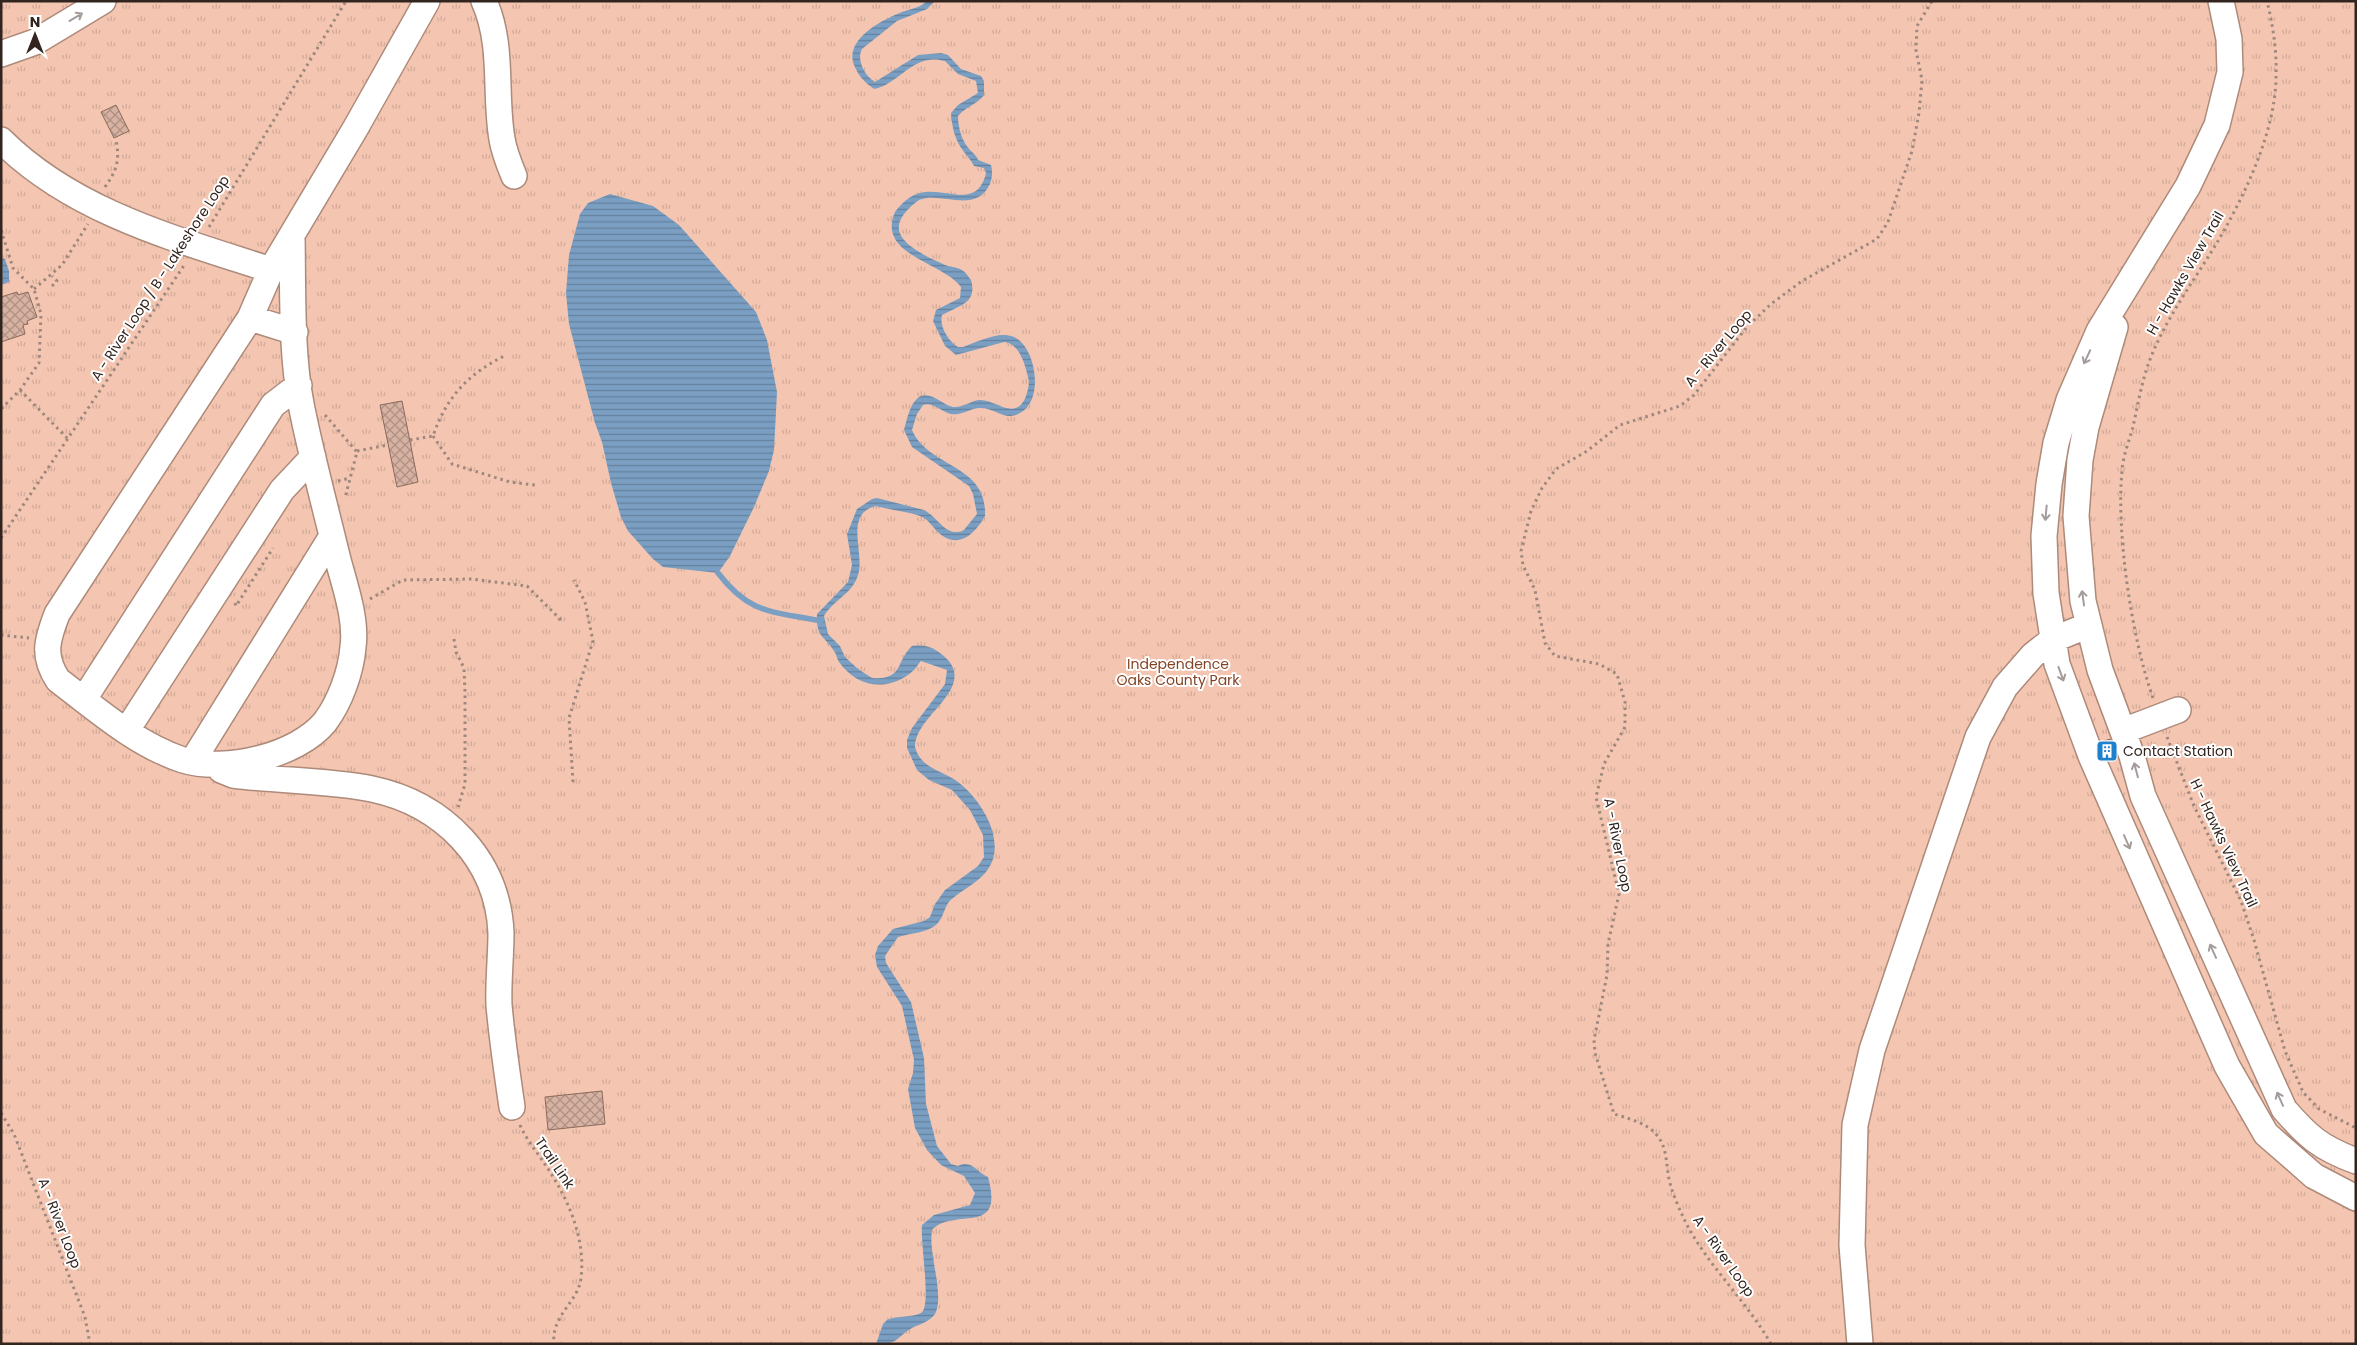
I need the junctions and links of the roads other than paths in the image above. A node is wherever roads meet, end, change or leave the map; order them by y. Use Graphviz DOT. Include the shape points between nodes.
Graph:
graph roads {
  1 [pos="103,1"];
  2 [pos="427,1"];
  3 [pos="484,1"];
  4 [pos="2221,1"];
  5 [pos="1,54"];
  6 [pos="1,140"];
  7 [pos="514,176"];
  8 [pos="292,235"];
  9 [pos="271,270"];
  10 [pos="2128,284"];
  11 [pos="250,318"];
  12 [pos="295,332"];
  13 [pos="299,385"];
  14 [pos="313,457"];
  15 [pos="332,536"];
  16 [pos="2089,625"];
  17 [pos="2052,640"];
  18 [pos="84,700"];
  19 [pos="2169,714"];
  20 [pos="127,730"];
  21 [pos="2123,731"];
  22 [pos="198,763"];
  23 [pos="2143,796"];
  24 [pos="2113,810"];
  25 [pos="512,1107"];
  26 [pos="2304,1133"];
  27 [pos="2290,1155"];
  28 [pos="2356,1161"];
  29 [pos="2356,1198"];
  30 [pos="1860,1344"];
  5 -- 1 [label="lane, one-way" via="36,42"];
  2 -- 8 [label="lane"];
  3 -- 7 [label="lane" via="495,34 502,139"];
  4 -- 10 [label="lane" via="2229,39 2230,72 2216,125 2188,186"];
  6 -- 9 [label="lane" via="25,163 97,208"];
  8 -- 9 [label="lane"];
  8 -- 12 [label="lane"];
  9 -- 11 [label="lane"];
  16 -- 10 [label="lane, one-way" via="2083,601 2076,516 2080,460 2095,393"];
  10 -- 17 [label="lane, one-way" via="2099,331 2084,364 2056,443 2044,536"];
  11 -- 12 [label="lane"];
  11 -- 18 [label="lane" via="57,614 47,639 48,658 58,680"];
  12 -- 13 [label="lane"];
  13 -- 14 [label="lane"];
  13 -- 18 [label="lane" via="273,405"];
  14 -- 15 [label="lane"];
  14 -- 20 [label="lane" via="282,490"];
  15 -- 22 [label="lane"];
  15 -- 22 [label="lane" via="351,616 354,646 338,700 324,722 286,749 244,762"];
  16 -- 17 [label="lane"];
  16 -- 21 [label="lane" via="2100,670"];
  17 -- 24 [label="lane, one-way" via="2057,664"];
  17 -- 30 [label="lane" via="2033,654 2005,687 1978,737 1872,1050 1855,1126 1852,1246"];
  18 -- 20 [label="lane"];
  19 -- 21 [label="lane"];
  20 -- 22 [label="lane" via="166,753"];
  23 -- 21 [label="lane, one-way"];
  22 -- 25 [label="lane" via="233,775 373,790 415,804 464,838 484,868 501,932 499,1004"];
  23 -- 24 [label="lane"];
  26 -- 23 [label="lane, one-way" via="2284,1109"];
  24 -- 27 [label="lane, one-way" via="2227,1066 2266,1134"];
  26 -- 27 [label="lane"];
  26 -- 28 [label="lane" via="2329,1151"];
  27 -- 29 [label="lane" via="2314,1176"];
}
